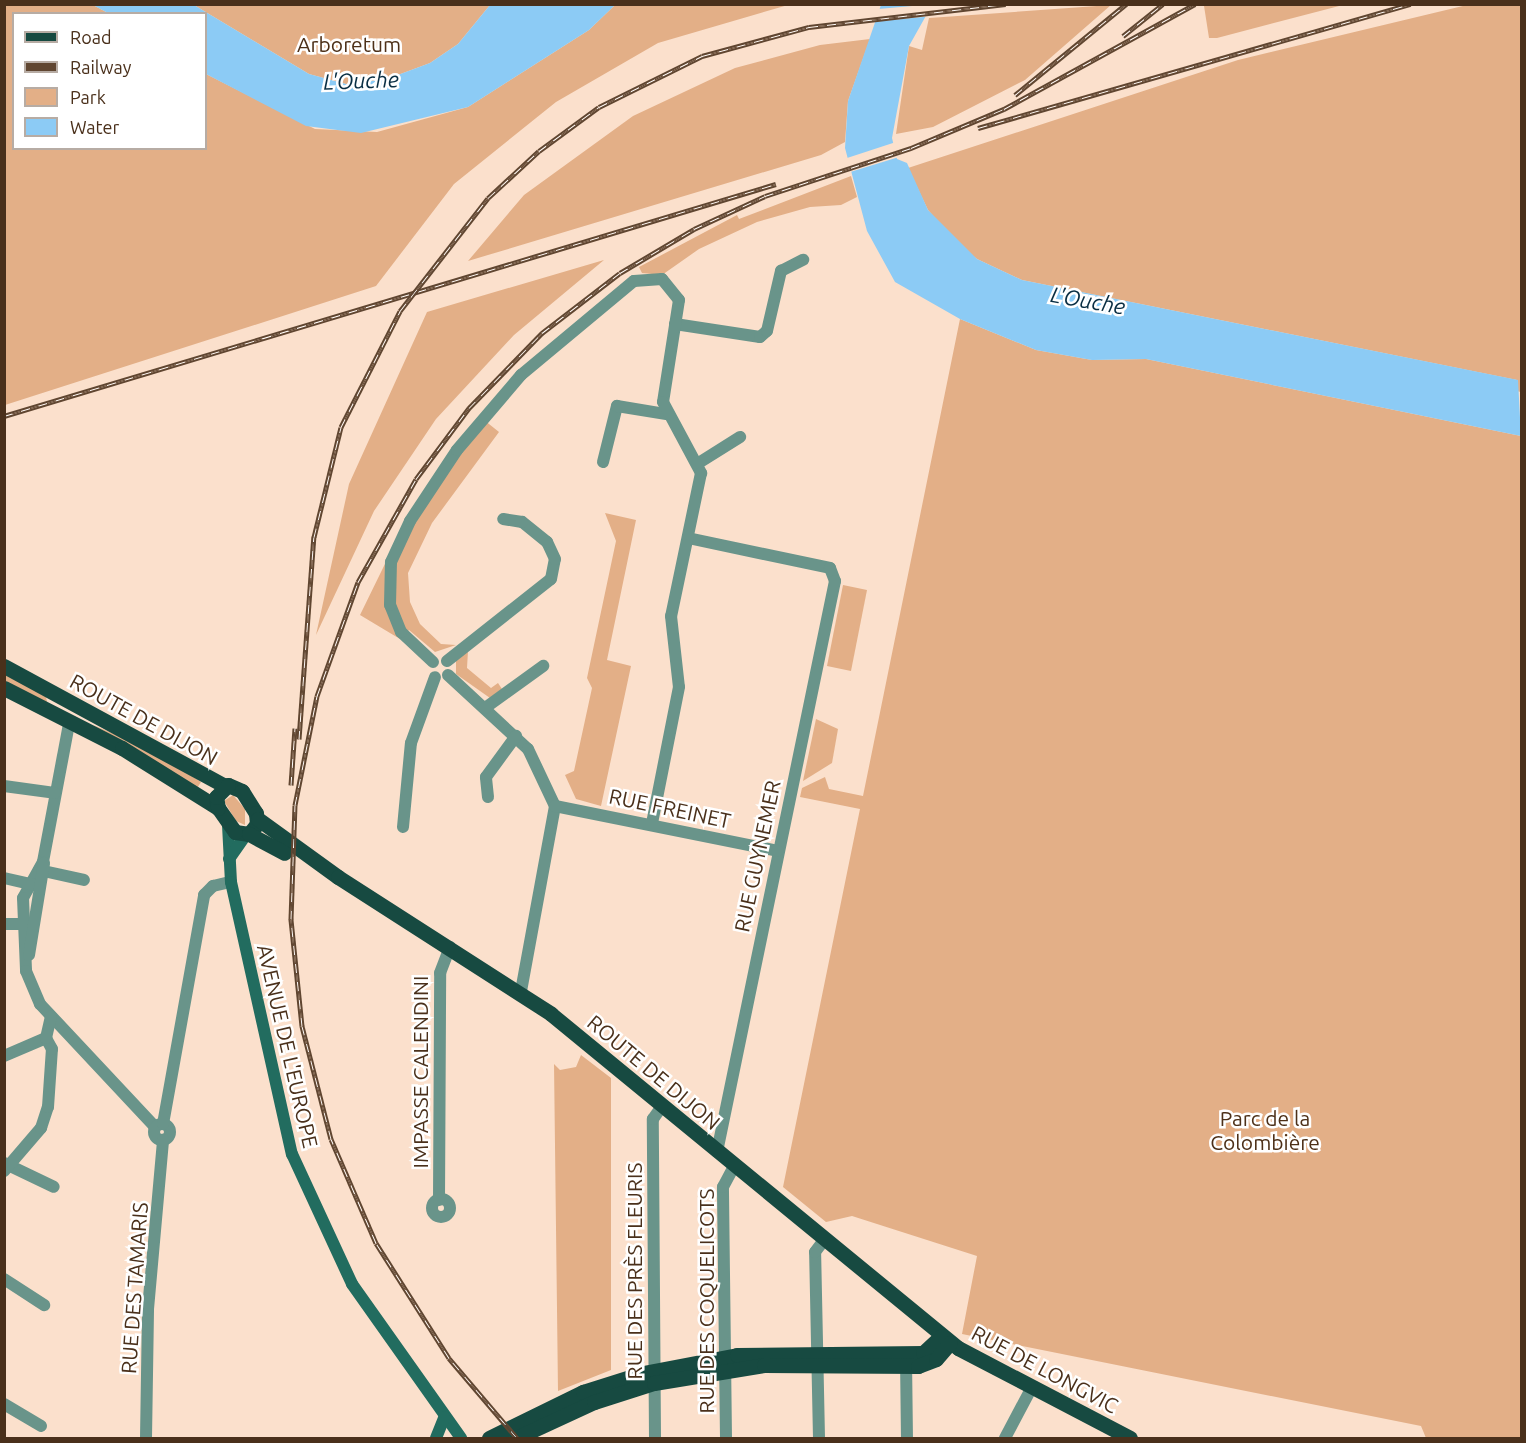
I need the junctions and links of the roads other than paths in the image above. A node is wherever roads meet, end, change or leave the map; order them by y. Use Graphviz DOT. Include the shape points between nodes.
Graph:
graph roads {
  1 [pos="803,260"];
  2 [pos="675,324"];
  3 [pos="666,414"];
  4 [pos="740,437"];
  5 [pos="603,462"];
  6 [pos="698,464"];
  7 [pos="503,519"];
  8 [pos="688,537"];
  9 [pos="447,661"];
  10 [pos="433,662"];
  11 [pos="4,666"];
  12 [pos="543,666"];
  13 [pos="448,675"];
  14 [pos="435,677"];
  15 [pos="4,688"];
  16 [pos="43,688"];
  17 [pos="485,708"];
  18 [pos="105,723"];
  19 [pos="69,724"];
  20 [pos="516,736"];
  21 [pos="4,786"];
  22 [pos="225,786"];
  23 [pos="55,793"];
  24 [pos="488,797"];
  25 [pos="555,806"];
  26 [pos="218,808"];
  27 [pos="258,819"];
  28 [pos="652,823"];
  29 [pos="228,825"];
  30 [pos="403,827"];
  31 [pos="248,835"];
  32 [pos="778,851"];
  33 [pos="230,859"];
  34 [pos="321,866"];
  35 [pos="43,868"];
  36 [pos="4,878"];
  37 [pos="84,880"];
  38 [pos="231,882"];
  39 [pos="36,885"];
  40 [pos="4,924"];
  41 [pos="29,924"];
  42 [pos="450,946"];
  43 [pos="521,992"];
  44 [pos="51,1017"];
  45 [pos="69,1038"];
  46 [pos="49,1044"];
  47 [pos="4,1056"];
  48 [pos="662,1106"];
  49 [pos="159,1126"];
  50 [pos="717,1152"];
  51 [pos="6,1166"];
  52 [pos="734,1166"];
  53 [pos="54,1187"];
  54 [pos="439,1200"];
  55 [pos="824,1240"];
  56 [pos="4,1279"];
  57 [pos="44,1305"];
  58 [pos="946,1339"];
  59 [pos="817,1352"];
  60 [pos="906,1360"];
  61 [pos="725,1364"];
  62 [pos="818,1368"];
  63 [pos="654,1377"];
  64 [pos="1032,1387"];
  65 [pos="4,1404"];
  66 [pos="444,1418"];
  67 [pos="41,1426"];
  68 [pos="146,1438"];
  69 [pos="436,1438"];
  70 [pos="460,1438"];
  71 [pos="489,1438"];
  72 [pos="516,1438"];
  73 [pos="655,1438"];
  74 [pos="726,1438"];
  75 [pos="819,1438"];
  76 [pos="907,1438"];
  77 [pos="1005,1438"];
  78 [pos="1130,1438"];
  1 -- 2 [label="street" via="781,271 760,337"];
  2 -- 3 [label="street" via="663,391"];
  2 -- 10 [label="street" via="679,300 668,283 650,277 634,281 520,375 457,450 410,521 391,562 390,605 401,632"];
  3 -- 5 [label="street" via="617,406"];
  3 -- 6 [label="street"];
  4 -- 6 [label="street"];
  6 -- 8 [label="street" via="701,473"];
  7 -- 9 [label="street" via="522,522 547,542 555,559 551,579"];
  8 -- 28 [label="street" via="672,616 679,687"];
  8 -- 32 [label="street, RUE GUYNEMER" via="830,568 835,581"];
  9 -- 10 [label="street"];
  9 -- 13 [label="street"];
  10 -- 14 [label="street"];
  11 -- 16 [label="main road, ROUTE DE DIJON"];
  12 -- 17 [label="street"];
  13 -- 14 [label="street"];
  13 -- 17 [label="street"];
  14 -- 30 [label="street" via="411,743"];
  15 -- 19 [label="main road, ROUTE DE DIJON"];
  16 -- 18 [label="main road, ROUTE DE DIJON"];
  16 -- 19 [label="street, ROUTE DE DIJON"];
  17 -- 20 [label="street"];
  18 -- 19 [label="street"];
  18 -- 22 [label="main road, ROUTE DE DIJON"];
  19 -- 23 [label="street"];
  19 -- 26 [label="main road, ROUTE DE DIJON" via="122,748"];
  20 -- 24 [label="street" via="486,777"];
  20 -- 25 [label="street" via="537,759"];
  21 -- 23 [label="street"];
  22 -- 26 [label="main road" via="216,797"];
  22 -- 27 [label="main road, ROUTE DE DIJON" via="242,791"];
  23 -- 35 [label="street"];
  25 -- 28 [label="street, RUE FREINET"];
  25 -- 43 [label="street"];
  26 -- 29 [label="main road"];
  27 -- 31 [label="main road"];
  27 -- 34 [label="main road, ROUTE DE DIJON"];
  28 -- 32 [label="street, RUE FREINET"];
  29 -- 31 [label="main road, ROUTE DE DIJON"];
  29 -- 33 [label="main road, AVENUE DE L'EUROPE"];
  31 -- 33 [label="main road"];
  31 -- 34 [label="main road, ROUTE DE DIJON"];
  32 -- 50 [label="street, RUE GUYNEMER"];
  33 -- 38 [label="main road, AVENUE DE L'EUROPE"];
  34 -- 42 [label="main road, ROUTE DE DIJON"];
  35 -- 37 [label="street"];
  35 -- 39 [label="street"];
  36 -- 39 [label="street"];
  38 -- 49 [label="street" via="213,886 204,895"];
  38 -- 66 [label="main road, AVENUE DE L'EUROPE" via="292,1154 352,1284"];
  39 -- 41 [label="street"];
  40 -- 41 [label="street"];
  41 -- 44 [label="street" via="27,962 32,990"];
  42 -- 43 [label="main road, ROUTE DE DIJON"];
  42 -- 54 [label="street, IMPASSE CALENDINI" via="440,973"];
  43 -- 48 [label="main road, ROUTE DE DIJON"];
  44 -- 45 [label="street"];
  44 -- 46 [label="street"];
  45 -- 46 [label="street"];
  45 -- 49 [label="street"];
  46 -- 47 [label="street"];
  46 -- 51 [label="street" via="41,1128"];
  48 -- 50 [label="main road, ROUTE DE DIJON"];
  48 -- 63 [label="street, RUE DES PRÈS FLEURIS" via="653,1119"];
  49 -- 68 [label="street, RUE DES TAMARIS" via="156,1138 163,1140 148,1309"];
  50 -- 52 [label="main road, ROUTE DE DIJON"];
  51 -- 53 [label="street"];
  52 -- 55 [label="main road, ROUTE DE DIJON"];
  52 -- 61 [label="street, RUE DES COQUELICOTS" via="723,1187"];
  55 -- 58 [label="main road, ROUTE DE DIJON"];
  55 -- 59 [label="street" via="815,1252"];
  56 -- 57 [label="street"];
  58 -- 60 [label="main road"];
  58 -- 64 [label="main road, RUE DE LONGVIC"];
  59 -- 60 [label="main road"];
  59 -- 61 [label="main road"];
  59 -- 62 [label="street"];
  60 -- 62 [label="main road"];
  60 -- 76 [label="street"];
  61 -- 62 [label="main road"];
  61 -- 63 [label="main road"];
  61 -- 74 [label="street, RUE DES COQUELICOTS"];
  62 -- 75 [label="street"];
  63 -- 71 [label="main road" via="583,1392"];
  63 -- 72 [label="main road"];
  63 -- 73 [label="street, RUE DES PRÈS FLEURIS"];
  64 -- 77 [label="street"];
  64 -- 78 [label="main road, RUE DE LONGVIC"];
  65 -- 67 [label="street"];
  66 -- 69 [label="main road"];
  66 -- 70 [label="main road, AVENUE DE L'EUROPE"];
}
